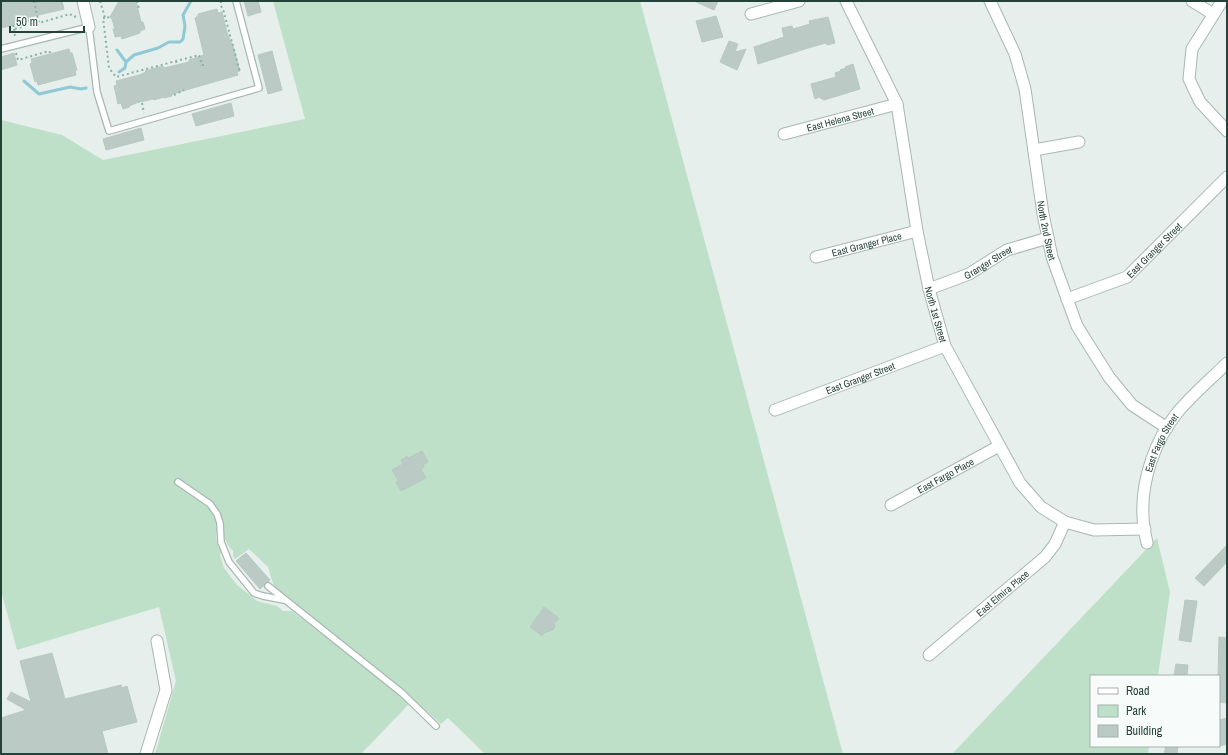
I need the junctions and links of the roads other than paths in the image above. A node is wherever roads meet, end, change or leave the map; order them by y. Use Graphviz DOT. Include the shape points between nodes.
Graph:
graph roads {
  1 [pos="83,1"];
  2 [pos="236,1"];
  3 [pos="799,1"];
  4 [pos="846,1"];
  5 [pos="990,1"];
  6 [pos="1192,1"];
  7 [pos="1222,1"];
  8 [pos="751,14"];
  9 [pos="1213,14"];
  10 [pos="89,27"];
  11 [pos="1,49"];
  12 [pos="897,104"];
  13 [pos="1227,131"];
  14 [pos="784,134"];
  15 [pos="1079,142"];
  16 [pos="1034,150"];
  17 [pos="1227,177"];
  18 [pos="918,231"];
  19 [pos="1048,238"];
  20 [pos="816,257"];
  21 [pos="929,290"];
  22 [pos="1067,299"];
  23 [pos="945,346"];
  24 [pos="1227,363"];
  25 [pos="775,410"];
  26 [pos="1167,428"];
  27 [pos="999,446"];
  28 [pos="178,482"];
  29 [pos="891,505"];
  30 [pos="1065,522"];
  31 [pos="1144,529"];
  32 [pos="1147,543"];
  33 [pos="268,586"];
  34 [pos="286,600"];
  35 [pos="157,641"];
  36 [pos="929,655"];
  37 [pos="436,726"];
  38 [pos="146,754"];
  1 -- 10 [label="street"];
  2 -- 10 [label="lane" via="259,88 109,131 98,92"];
  3 -- 8 [label="street"];
  4 -- 12 [label="street, North 1st Street"];
  5 -- 16 [label="street, North 2nd Street" via="1015,54 1025,89"];
  6 -- 9 [label="street"];
  7 -- 9 [label="street"];
  9 -- 13 [label="street" via="1192,49 1189,79 1200,102"];
  10 -- 11 [label="lane"];
  12 -- 14 [label="street, East Helena Street"];
  12 -- 18 [label="street, North 1st Street"];
  15 -- 16 [label="street"];
  16 -- 19 [label="street, North 2nd Street"];
  17 -- 22 [label="street, East Granger Street" via="1128,278"];
  18 -- 20 [label="street, East Granger Place"];
  18 -- 21 [label="street, North 1st Street"];
  19 -- 21 [label="street, Granger Street" via="1007,250 969,274"];
  19 -- 22 [label="street, North 2nd Street"];
  21 -- 23 [label="street, North 1st Street"];
  22 -- 26 [label="street, North 2nd Street" via="1077,326 1109,377 1132,405"];
  23 -- 25 [label="street, East Granger Street"];
  23 -- 27 [label="street, North 1st Street"];
  24 -- 26 [label="street, East Fargo Street" via="1177,413"];
  26 -- 31 [label="street, East Fargo Street" via="1147,476 1144,491"];
  27 -- 29 [label="street, East Fargo Place"];
  27 -- 30 [label="street, North 1st Street" via="1020,483 1041,506"];
  28 -- 34 [label="lane" via="210,504 217,514 221,542 229,562 254,592"];
  30 -- 31 [label="street, North 1st Street" via="1094,530"];
  30 -- 36 [label="street, East Elmira Place" via="1055,544 1045,557"];
  31 -- 32 [label="street, East Fargo Street"];
  33 -- 34 [label="lane"];
  34 -- 37 [label="lane" via="402,693"];
  35 -- 38 [label="street" via="166,690"];
}
